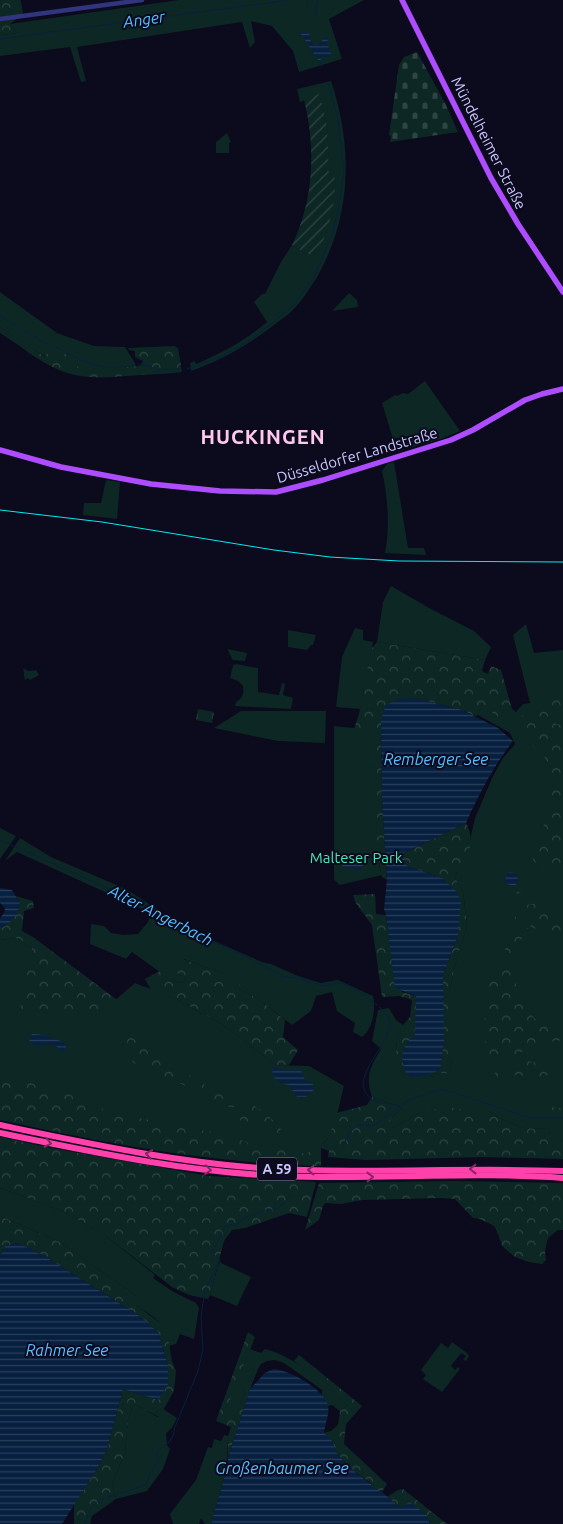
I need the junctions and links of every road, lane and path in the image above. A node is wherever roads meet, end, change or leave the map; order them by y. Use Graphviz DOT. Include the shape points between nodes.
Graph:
graph roads {
  1 [pos="142,0"];
  2 [pos="402,0"];
  3 [pos="0,19"];
  4 [pos="563,292"];
  5 [pos="563,389"];
  6 [pos="0,450"];
  7 [pos="0,1125"];
  8 [pos="0,1133"];
  9 [pos="563,1171"];
  10 [pos="563,1178"];
  1 -- 3 [label="street"];
  2 -- 4 [label="main road, Mündelheimer Straße" via="491,178"];
  5 -- 6 [label="main road, Düsseldorfer Landstraße" via="525,400 454,439 276,492 151,484 54,466"];
  9 -- 7 [label="highway, A 59, one-way" via="244,1167 176,1158"];
  8 -- 10 [label="highway, A 59, one-way" via="176,1166 244,1174"];
}
